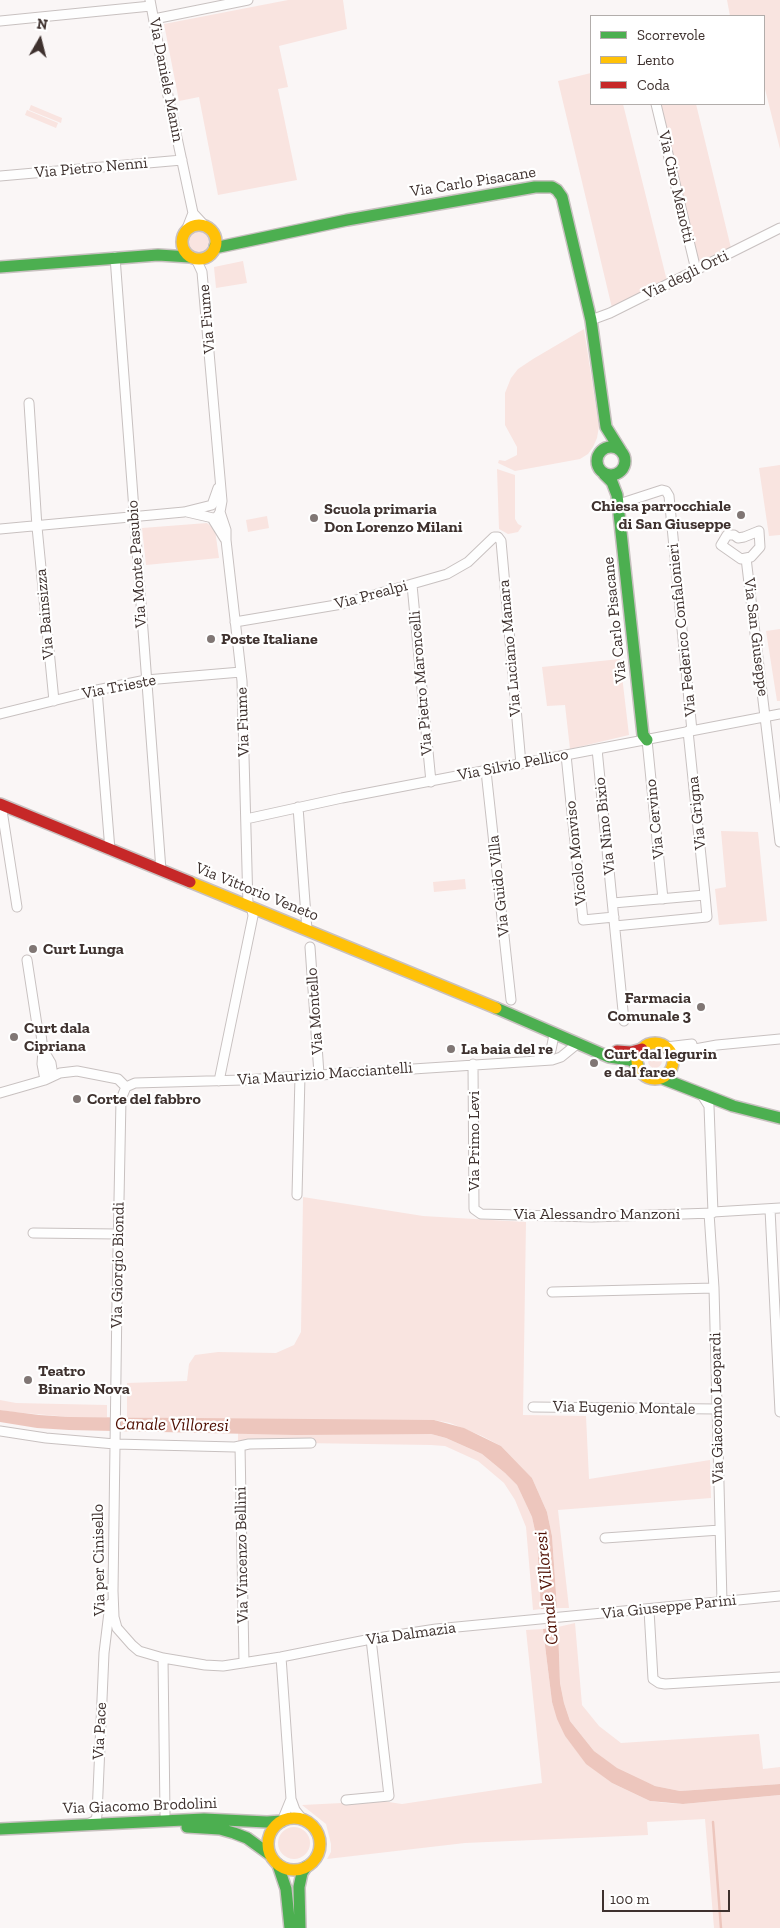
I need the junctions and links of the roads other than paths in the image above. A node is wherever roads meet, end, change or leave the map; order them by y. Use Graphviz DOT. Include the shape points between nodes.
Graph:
graph roads {
  1 [pos="248,0"];
  2 [pos="150,3"];
  3 [pos="154,19"];
  4 [pos="0,21"];
  5 [pos="656,105"];
  6 [pos="182,160"];
  7 [pos="0,176"];
  8 [pos="193,213"];
  9 [pos="206,227"];
  10 [pos="780,228"];
  11 [pos="184,236"];
  12 [pos="215,246"];
  13 [pos="158,255"];
  14 [pos="115,257"];
  15 [pos="197,258"];
  16 [pos="0,267"];
  17 [pos="696,270"];
  18 [pos="591,320"];
  19 [pos="29,404"];
  20 [pos="606,427"];
  21 [pos="621,451"];
  22 [pos="599,452"];
  23 [pos="623,469"];
  24 [pos="604,474"];
  25 [pos="618,500"];
  26 [pos="215,509"];
  27 [pos="184,512"];
  28 [pos="134,517"];
  29 [pos="211,518"];
  30 [pos="37,527"];
  31 [pos="0,529"];
  32 [pos="494,537"];
  33 [pos="226,540"];
  34 [pos="746,558"];
  35 [pos="412,585"];
  36 [pos="236,622"];
  37 [pos="241,672"];
  38 [pos="146,680"];
  39 [pos="97,690"];
  40 [pos="54,701"];
  41 [pos="0,714"];
  42 [pos="780,714"];
  43 [pos="766,716"];
  44 [pos="690,731"];
  45 [pos="647,740"];
  46 [pos="597,749"];
  47 [pos="566,755"];
  48 [pos="521,764"];
  49 [pos="486,771"];
  50 [pos="431,782"];
  51 [pos="1,804"];
  52 [pos="298,807"];
  53 [pos="246,819"];
  54 [pos="780,842"];
  55 [pos="110,850"];
  56 [pos="160,870"];
  57 [pos="705,895"];
  58 [pos="663,899"];
  59 [pos="613,903"];
  60 [pos="248,906"];
  61 [pos="17,908"];
  62 [pos="614,921"];
  63 [pos="308,930"];
  64 [pos="310,947"];
  65 [pos="27,960"];
  66 [pos="511,1000"];
  67 [pos="503,1010"];
  68 [pos="624,1021"];
  69 [pos="554,1035"];
  70 [pos="780,1039"];
  71 [pos="576,1044"];
  72 [pos="717,1044"];
  73 [pos="666,1047"];
  74 [pos="642,1049"];
  75 [pos="524,1060"];
  76 [pos="672,1063"];
  77 [pos="473,1064"];
  78 [pos="638,1065"];
  79 [pos="319,1074"];
  80 [pos="300,1076"];
  81 [pos="49,1078"];
  82 [pos="661,1078"];
  83 [pos="219,1081"];
  84 [pos="126,1087"];
  85 [pos="0,1093"];
  86 [pos="702,1095"];
  87 [pos="760,1113"];
  88 [pos="780,1118"];
  89 [pos="297,1195"];
  90 [pos="770,1208"];
  91 [pos="780,1208"];
  92 [pos="711,1213"];
  93 [pos="481,1214"];
  94 [pos="33,1234"];
  95 [pos="118,1234"];
  96 [pos="714,1288"];
  97 [pos="552,1292"];
  98 [pos="533,1407"];
  99 [pos="716,1409"];
  100 [pos="780,1412"];
  101 [pos="0,1431"];
  102 [pos="311,1443"];
  103 [pos="115,1444"];
  104 [pos="240,1446"];
  105 [pos="720,1530"];
  106 [pos="605,1538"];
  107 [pos="113,1591"];
  108 [pos="780,1596"];
  109 [pos="722,1602"];
  110 [pos="648,1610"];
  111 [pos="542,1619"];
  112 [pos="120,1634"];
  113 [pos="106,1635"];
  114 [pos="371,1639"];
  115 [pos="163,1658"];
  116 [pos="281,1658"];
  117 [pos="244,1663"];
  118 [pos="780,1677"];
  119 [pos="292,1799"];
  120 [pos="346,1800"];
  121 [pos="165,1814"];
  122 [pos="303,1820"];
  123 [pos="282,1821"];
  124 [pos="90,1823"];
  125 [pos="0,1829"];
  126 [pos="0,1837"];
  127 [pos="269,1854"];
  128 [pos="278,1865"];
  129 [pos="306,1867"];
  130 [pos="290,1928"];
  131 [pos="300,1928"];
  1 -- 3 [label="street"];
  2 -- 3 [label="street, Via Daniele Manin"];
  2 -- 4 [label="street"];
  3 -- 6 [label="street, Via Daniele Manin"];
  5 -- 17 [label="street, Via Ciro Menotti"];
  6 -- 7 [label="street, Via Pietro Nenni"];
  6 -- 8 [label="street"];
  8 -- 9 [label="street"];
  8 -- 11 [label="street"];
  9 -- 11 [label="main road" via="195,226"];
  9 -- 12 [label="main road" via="214,235"];
  10 -- 17 [label="street, Via degli Orti"];
  11 -- 13 [label="main road" via="177,248"];
  11 -- 15 [label="main road" via="183,249"];
  12 -- 15 [label="main road" via="212,252"];
  12 -- 18 [label="main road, Via Carlo Pisacane" via="535,187 552,187 562,197"];
  13 -- 14 [label="main road"];
  13 -- 15 [label="main road"];
  14 -- 16 [label="main road"];
  14 -- 28 [label="street, Via Monte Pasubio"];
  15 -- 26 [label="street, Via Fiume" via="202,272 213,388 219,486"];
  17 -- 18 [label="street, Via degli Orti"];
  18 -- 20 [label="main road, Via Carlo Pisacane"];
  19 -- 30 [label="street, Via Bainsizza"];
  20 -- 21 [label="main road, Via Carlo Pisacane"];
  20 -- 22 [label="main road, Via Carlo Pisacane"];
  21 -- 22 [label="main road" via="607,447"];
  21 -- 23 [label="main road" via="625,460"];
  22 -- 24 [label="main road" via="597,466"];
  23 -- 24 [label="main road" via="614,475"];
  23 -- 25 [label="main road, Via Carlo Pisacane"];
  24 -- 25 [label="main road, Via Carlo Pisacane" via="612,482"];
  25 -- 44 [label="street, Via Federico Confalonieri" via="662,490 668,493"];
  25 -- 45 [label="main road, Via Carlo Pisacane" via="643,735"];
  26 -- 27 [label="street"];
  26 -- 29 [label="street, Via Fiume" via="207,511"];
  26 -- 33 [label="street, Via Fiume" via="226,530"];
  27 -- 28 [label="street"];
  27 -- 29 [label="street"];
  28 -- 30 [label="street"];
  28 -- 38 [label="street, Via Monte Pasubio"];
  29 -- 33 [label="street, Via Fiume"];
  30 -- 31 [label="street"];
  30 -- 40 [label="street, Via Bainsizza"];
  32 -- 35 [label="street, Via Prealpi" via="468,562 448,574"];
  32 -- 48 [label="street, Via Luciano Manara" via="501,541"];
  33 -- 36 [label="street, Via Fiume"];
  34 -- 34 [label="street" via="760,547 758,531 738,538 727,534 721,545 741,559"];
  34 -- 43 [label="street, Via San Giuseppe"];
  35 -- 36 [label="street, Via Prealpi" via="342,604"];
  35 -- 50 [label="street, Via Pietro Maroncelli"];
  36 -- 37 [label="street, Via Fiume"];
  37 -- 38 [label="street, Via Trieste"];
  37 -- 53 [label="street, Via Fiume"];
  38 -- 39 [label="street, Via Trieste"];
  38 -- 56 [label="street, Via Monte Pasubio"];
  39 -- 40 [label="street, Via Trieste"];
  39 -- 55 [label="street"];
  40 -- 41 [label="street, Via Trieste"];
  42 -- 43 [label="street, Via Silvio Pellico"];
  43 -- 44 [label="street, Via Silvio Pellico"];
  43 -- 54 [label="street, Via San Giuseppe"];
  44 -- 45 [label="street, Via Silvio Pellico"];
  44 -- 57 [label="street, Via Grigna"];
  45 -- 46 [label="street, Via Silvio Pellico"];
  45 -- 58 [label="street, Via Cervino"];
  46 -- 47 [label="street, Via Silvio Pellico"];
  46 -- 59 [label="street, Via Nino Bixio"];
  47 -- 48 [label="street, Via Silvio Pellico"];
  47 -- 62 [label="street, Vicolo Monviso" via="583,920"];
  48 -- 49 [label="street, Via Silvio Pellico"];
  49 -- 50 [label="street, Via Silvio Pellico"];
  49 -- 66 [label="street, Via Guido Villa"];
  50 -- 52 [label="street, Via Silvio Pellico"];
  51 -- 55 [label="main road, Via Vittorio Veneto"];
  51 -- 61 [label="street"];
  52 -- 53 [label="street, Via Silvio Pellico"];
  52 -- 63 [label="street"];
  53 -- 60 [label="street, Via Fiume"];
  55 -- 56 [label="main road, Via Vittorio Veneto"];
  56 -- 60 [label="main road, Via Vittorio Veneto"];
  57 -- 58 [label="street"];
  57 -- 62 [label="street" via="707,917"];
  58 -- 59 [label="street"];
  59 -- 62 [label="street, Via Nino Bixio"];
  60 -- 63 [label="main road, Via Vittorio Veneto"];
  60 -- 83 [label="street, Via Fiume" via="252,910 253,923"];
  62 -- 68 [label="street, Via Nino Bixio"];
  63 -- 67 [label="main road, Via Vittorio Veneto"];
  64 -- 79 [label="street, Via Montello"];
  65 -- 81 [label="street" via="44,1050 42,1064"];
  67 -- 69 [label="main road, Via Vittorio Veneto"];
  67 -- 74 [label="main road, Via Vittorio Veneto" via="610,1049 631,1052"];
  69 -- 71 [label="main road, Via Vittorio Veneto"];
  69 -- 75 [label="street, Via Maurizio Macciantelli" via="549,1053"];
  70 -- 72 [label="street"];
  71 -- 75 [label="street, Via Maurizio Macciantelli" via="552,1060"];
  71 -- 78 [label="main road, Via Vittorio Veneto"];
  72 -- 73 [label="street"];
  72 -- 76 [label="street" via="684,1051"];
  73 -- 74 [label="main road" via="651,1044"];
  73 -- 76 [label="main road"];
  74 -- 78 [label="main road"];
  75 -- 77 [label="street, Via Maurizio Macciantelli"];
  76 -- 82 [label="main road" via="669,1072"];
  76 -- 87 [label="main road" via="680,1078"];
  77 -- 79 [label="street, Via Maurizio Macciantelli"];
  77 -- 93 [label="street, Via Primo Levi" via="474,1209"];
  78 -- 82 [label="main road" via="644,1075"];
  79 -- 80 [label="street, Via Maurizio Macciantelli"];
  80 -- 83 [label="street, Via Maurizio Macciantelli"];
  80 -- 89 [label="street"];
  81 -- 84 [label="street" via="67,1072 89,1072 118,1079"];
  81 -- 85 [label="street"];
  82 -- 86 [label="main road"];
  83 -- 84 [label="street, Via Maurizio Macciantelli" via="135,1083"];
  84 -- 95 [label="street, Via Giorgio Biondi" via="121,1099"];
  86 -- 87 [label="main road"];
  86 -- 92 [label="street, Via Giacomo Leopardi" via="710,1106"];
  87 -- 88 [label="main road"];
  90 -- 91 [label="street, Via Alessandro Manzoni"];
  90 -- 92 [label="street, Via Alessandro Manzoni"];
  90 -- 100 [label="street"];
  92 -- 93 [label="street, Via Alessandro Manzoni" via="592,1217"];
  92 -- 96 [label="street, Via Giacomo Leopardi"];
  94 -- 95 [label="street"];
  95 -- 103 [label="street, Via Giorgio Biondi"];
  96 -- 97 [label="street"];
  96 -- 99 [label="street, Via Giacomo Leopardi"];
  98 -- 99 [label="street, Via Eugenio Montale"];
  99 -- 105 [label="street, Via Giacomo Leopardi"];
  101 -- 103 [label="street"];
  102 -- 104 [label="street"];
  103 -- 104 [label="street"];
  103 -- 107 [label="street, Via per Cinisello"];
  104 -- 117 [label="street, Via Vincenzo Bellini"];
  105 -- 106 [label="street"];
  105 -- 109 [label="street, Via Giacomo Leopardi"];
  107 -- 112 [label="street, Via per Cinisello" via="114,1617"];
  107 -- 113 [label="street, Via Pace"];
  108 -- 109 [label="street, Via Giuseppe Parini"];
  109 -- 110 [label="street, Via Giuseppe Parini"];
  110 -- 111 [label="street, Via Giuseppe Parini"];
  110 -- 118 [label="street" via="653,1679 659,1683"];
  111 -- 114 [label="street, Via Dalmazia"];
  112 -- 113 [label="street" via="110,1632"];
  112 -- 115 [label="street, Via per Cinisello" via="139,1651"];
  113 -- 124 [label="street, Via Pace" via="97,1815 96,1820"];
  114 -- 116 [label="street, Via Dalmazia"];
  114 -- 120 [label="street" via="389,1796"];
  115 -- 117 [label="street, Via per Cinisello" via="215,1666"];
  115 -- 121 [label="street"];
  116 -- 117 [label="street, Via per Cinisello"];
  116 -- 119 [label="street"];
  119 -- 122 [label="street"];
  119 -- 123 [label="street"];
  122 -- 123 [label="main road" via="292,1818"];
  122 -- 129 [label="main road" via="316,1830 320,1842 317,1856"];
  123 -- 124 [label="main road, Via Giacomo Brodolini" via="204,1818"];
  123 -- 127 [label="main road" via="273,1827 269,1836"];
  124 -- 125 [label="main road, Via Giacomo Brodolini"];
  126 -- 127 [label="main road, Via Giacomo Brodolini" via="201,1827 242,1836"];
  127 -- 128 [label="main road"];
  128 -- 129 [label="main road" via="292,1870"];
  128 -- 130 [label="main road" via="286,1889"];
  129 -- 131 [label="main road" via="299,1887"];
}
